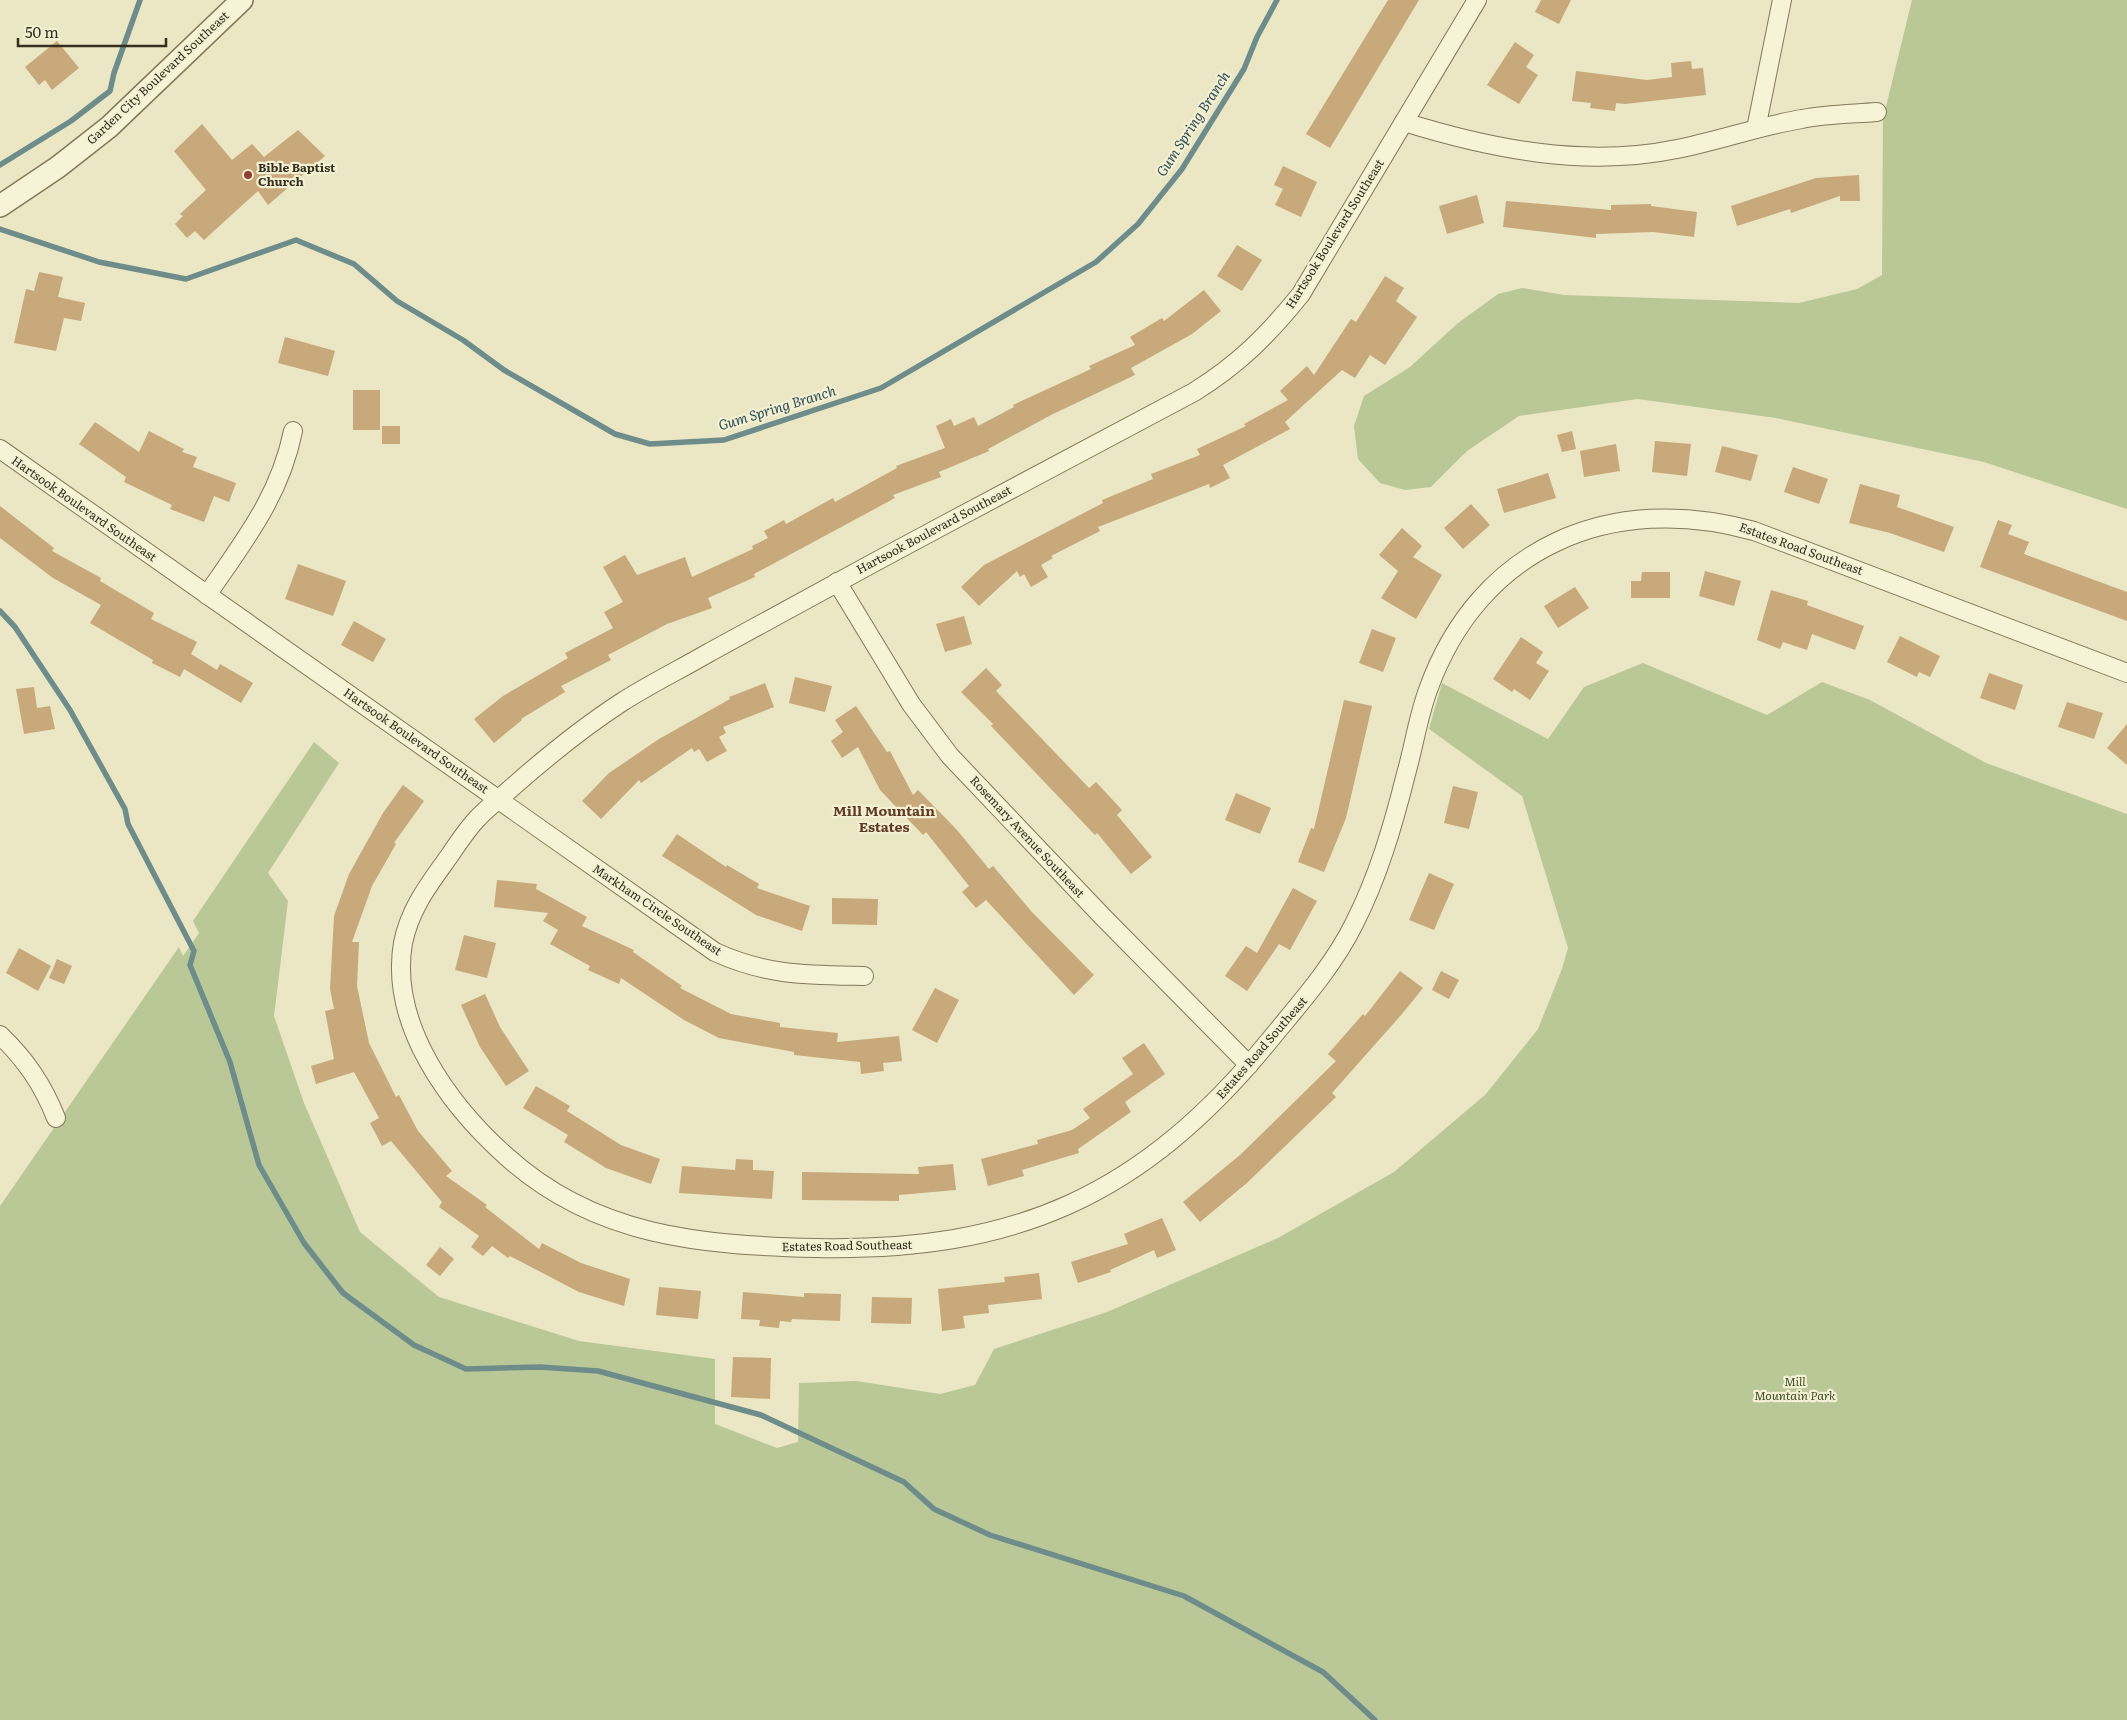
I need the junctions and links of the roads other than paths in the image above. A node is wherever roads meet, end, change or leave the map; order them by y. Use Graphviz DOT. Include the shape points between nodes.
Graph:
graph roads {
  1 [pos="242,0"];
  2 [pos="1476,0"];
  3 [pos="1782,0"];
  4 [pos="1877,112"];
  5 [pos="1404,122"];
  6 [pos="1756,129"];
  7 [pos="0,206"];
  8 [pos="293,431"];
  9 [pos="0,449"];
  10 [pos="837,582"];
  11 [pos="207,595"];
  12 [pos="2127,672"];
  13 [pos="498,800"];
  14 [pos="864,976"];
  15 [pos="0,1035"];
  16 [pos="1249,1065"];
  17 [pos="56,1118"];
  1 -- 7 [label="street, Garden City Boulevard Southeast" via="109,127"];
  2 -- 5 [label="street, Hartsook Boulevard Southeast"];
  3 -- 6 [label="street"];
  4 -- 6 [label="street" via="1802,119"];
  5 -- 6 [label="street" via="1460,140 1509,149 1607,156 1676,149"];
  5 -- 10 [label="street, Hartsook Boulevard Southeast" via="1301,294 1250,352 1194,392"];
  8 -- 11 [label="street" via="279,481 265,510"];
  9 -- 11 [label="street, Hartsook Boulevard Southeast"];
  10 -- 13 [label="street, Hartsook Boulevard Southeast" via="622,702 542,760"];
  10 -- 16 [label="street, Rosemary Avenue Southeast" via="911,704 950,756"];
  11 -- 13 [label="street, Hartsook Boulevard Southeast"];
  12 -- 16 [label="street, Estates Road Southeast" via="1734,525 1698,519 1645,519 1591,528 1551,543 1494,585 1454,635 1425,698 1390,834 1352,928 1327,971"];
  13 -- 14 [label="street, Markham Circle Southeast" via="715,952 759,969 788,974"];
  13 -- 16 [label="street, Estates Road Southeast" via="476,819 422,893 410,918 403,944 403,998 413,1030 440,1078 465,1114 494,1146 526,1175 560,1197 603,1218 680,1239 753,1246 903,1247 960,1240 1016,1226 1070,1206 1113,1182 1186,1130"];
  15 -- 17 [label="street" via="32,1071"];
}
